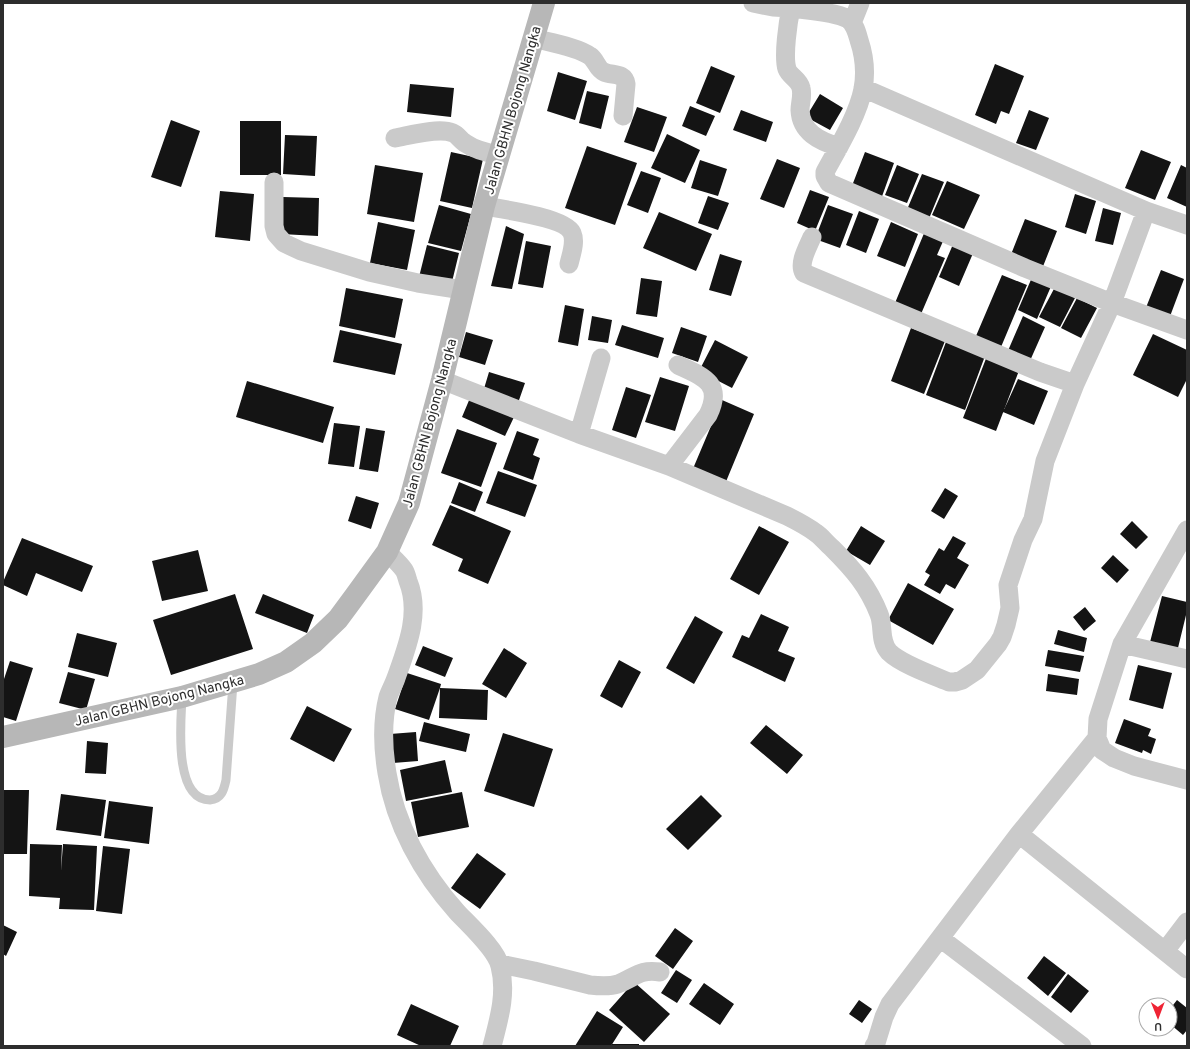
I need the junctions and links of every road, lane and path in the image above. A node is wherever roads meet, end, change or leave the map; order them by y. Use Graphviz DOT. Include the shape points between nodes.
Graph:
graph roads {
  1 [pos="544,3"];
  2 [pos="753,3"];
  3 [pos="860,3"];
  4 [pos="791,6"];
  5 [pos="852,23"];
  6 [pos="533,38"];
  7 [pos="863,88"];
  8 [pos="622,116"];
  9 [pos="395,138"];
  10 [pos="839,147"];
  11 [pos="500,155"];
  12 [pos="274,182"];
  13 [pos="484,206"];
  14 [pos="1146,211"];
  15 [pos="1187,226"];
  16 [pos="812,237"];
  17 [pos="569,264"];
  18 [pos="463,290"];
  19 [pos="1112,303"];
  20 [pos="1187,330"];
  21 [pos="601,358"];
  22 [pos="678,365"];
  23 [pos="442,380"];
  24 [pos="1075,384"];
  25 [pos="579,434"];
  26 [pos="669,466"];
  27 [pos="1187,530"];
  28 [pos="387,552"];
  29 [pos="1122,644"];
  30 [pos="1187,659"];
  31 [pos="233,683"];
  32 [pos="182,697"];
  33 [pos="3,737"];
  34 [pos="1096,738"];
  35 [pos="1187,780"];
  36 [pos="1019,834"];
  37 [pos="1187,922"];
  38 [pos="940,938"];
  39 [pos="1165,951"];
  40 [pos="500,964"];
  41 [pos="1187,969"];
  42 [pos="660,972"];
  43 [pos="876,1045"];
  44 [pos="492,1046"];
  45 [pos="1082,1046"];
  1 -- 6 [label="street, Jalan GBHN Bojong Nangka"];
  2 -- 4 [label="street" via="773,7"];
  3 -- 5 [label="street"];
  4 -- 5 [label="street" via="838,15"];
  4 -- 10 [label="street" via="786,57 788,70 798,80 802,89 800,110 804,126 817,137"];
  5 -- 7 [label="street" via="861,45 864,62"];
  6 -- 8 [label="street" via="584,53 593,59 604,73 623,77 626,84"];
  6 -- 11 [label="street, Jalan GBHN Bojong Nangka"];
  7 -- 10 [label="street"];
  7 -- 14 [label="street"];
  9 -- 11 [label="street" via="439,131 448,132 456,134 476,149"];
  10 -- 19 [label="street" via="825,172 824,176 829,183"];
  11 -- 13 [label="street, Jalan GBHN Bojong Nangka"];
  12 -- 18 [label="street" via="274,226 276,234 284,243 301,251 377,274"];
  13 -- 17 [label="street" via="539,217 564,225 572,232 574,240"];
  13 -- 18 [label="street, Jalan GBHN Bojong Nangka"];
  14 -- 15 [label="street"];
  14 -- 19 [label="street"];
  16 -- 24 [label="street" via="802,262 804,273 1040,372"];
  18 -- 23 [label="street, Jalan GBHN Bojong Nangka"];
  19 -- 20 [label="street"];
  19 -- 24 [label="street"];
  21 -- 25 [label="street"];
  22 -- 26 [label="street" via="706,379 711,386 713,400 708,415"];
  23 -- 25 [label="street"];
  23 -- 28 [label="street, Jalan GBHN Bojong Nangka" via="409,503"];
  24 -- 26 [label="street" via="1045,461 1032,519 1022,540 1008,584 1010,608 1002,637 977,670 956,682 949,682 907,664 888,651 882,638 881,620 872,597 858,576 817,534 788,516"];
  25 -- 26 [label="street"];
  27 -- 29 [label="street"];
  28 -- 31 [label="street, Jalan GBHN Bojong Nangka" via="338,620 313,643 286,662"];
  28 -- 40 [label="street" via="404,570 414,600 414,616 408,640 384,715 387,772 393,799 413,849 429,875"];
  29 -- 30 [label="street"];
  29 -- 34 [label="street" via="1098,719"];
  31 -- 32 [label="street, Jalan GBHN Bojong Nangka"];
  31 -- 32 [label="lane" via="224,791 219,797 211,800 197,795 186,782 181,729"];
  32 -- 33 [label="street, Jalan GBHN Bojong Nangka"];
  34 -- 35 [label="street" via="1102,750 1114,758"];
  34 -- 36 [label="street"];
  36 -- 38 [label="street"];
  36 -- 39 [label="street"];
  37 -- 39 [label="street"];
  38 -- 43 [label="street" via="890,1004"];
  38 -- 45 [label="street"];
  39 -- 41 [label="street"];
  40 -- 42 [label="street" via="599,986 617,984 649,970"];
  40 -- 44 [label="street" via="503,998"];
}
